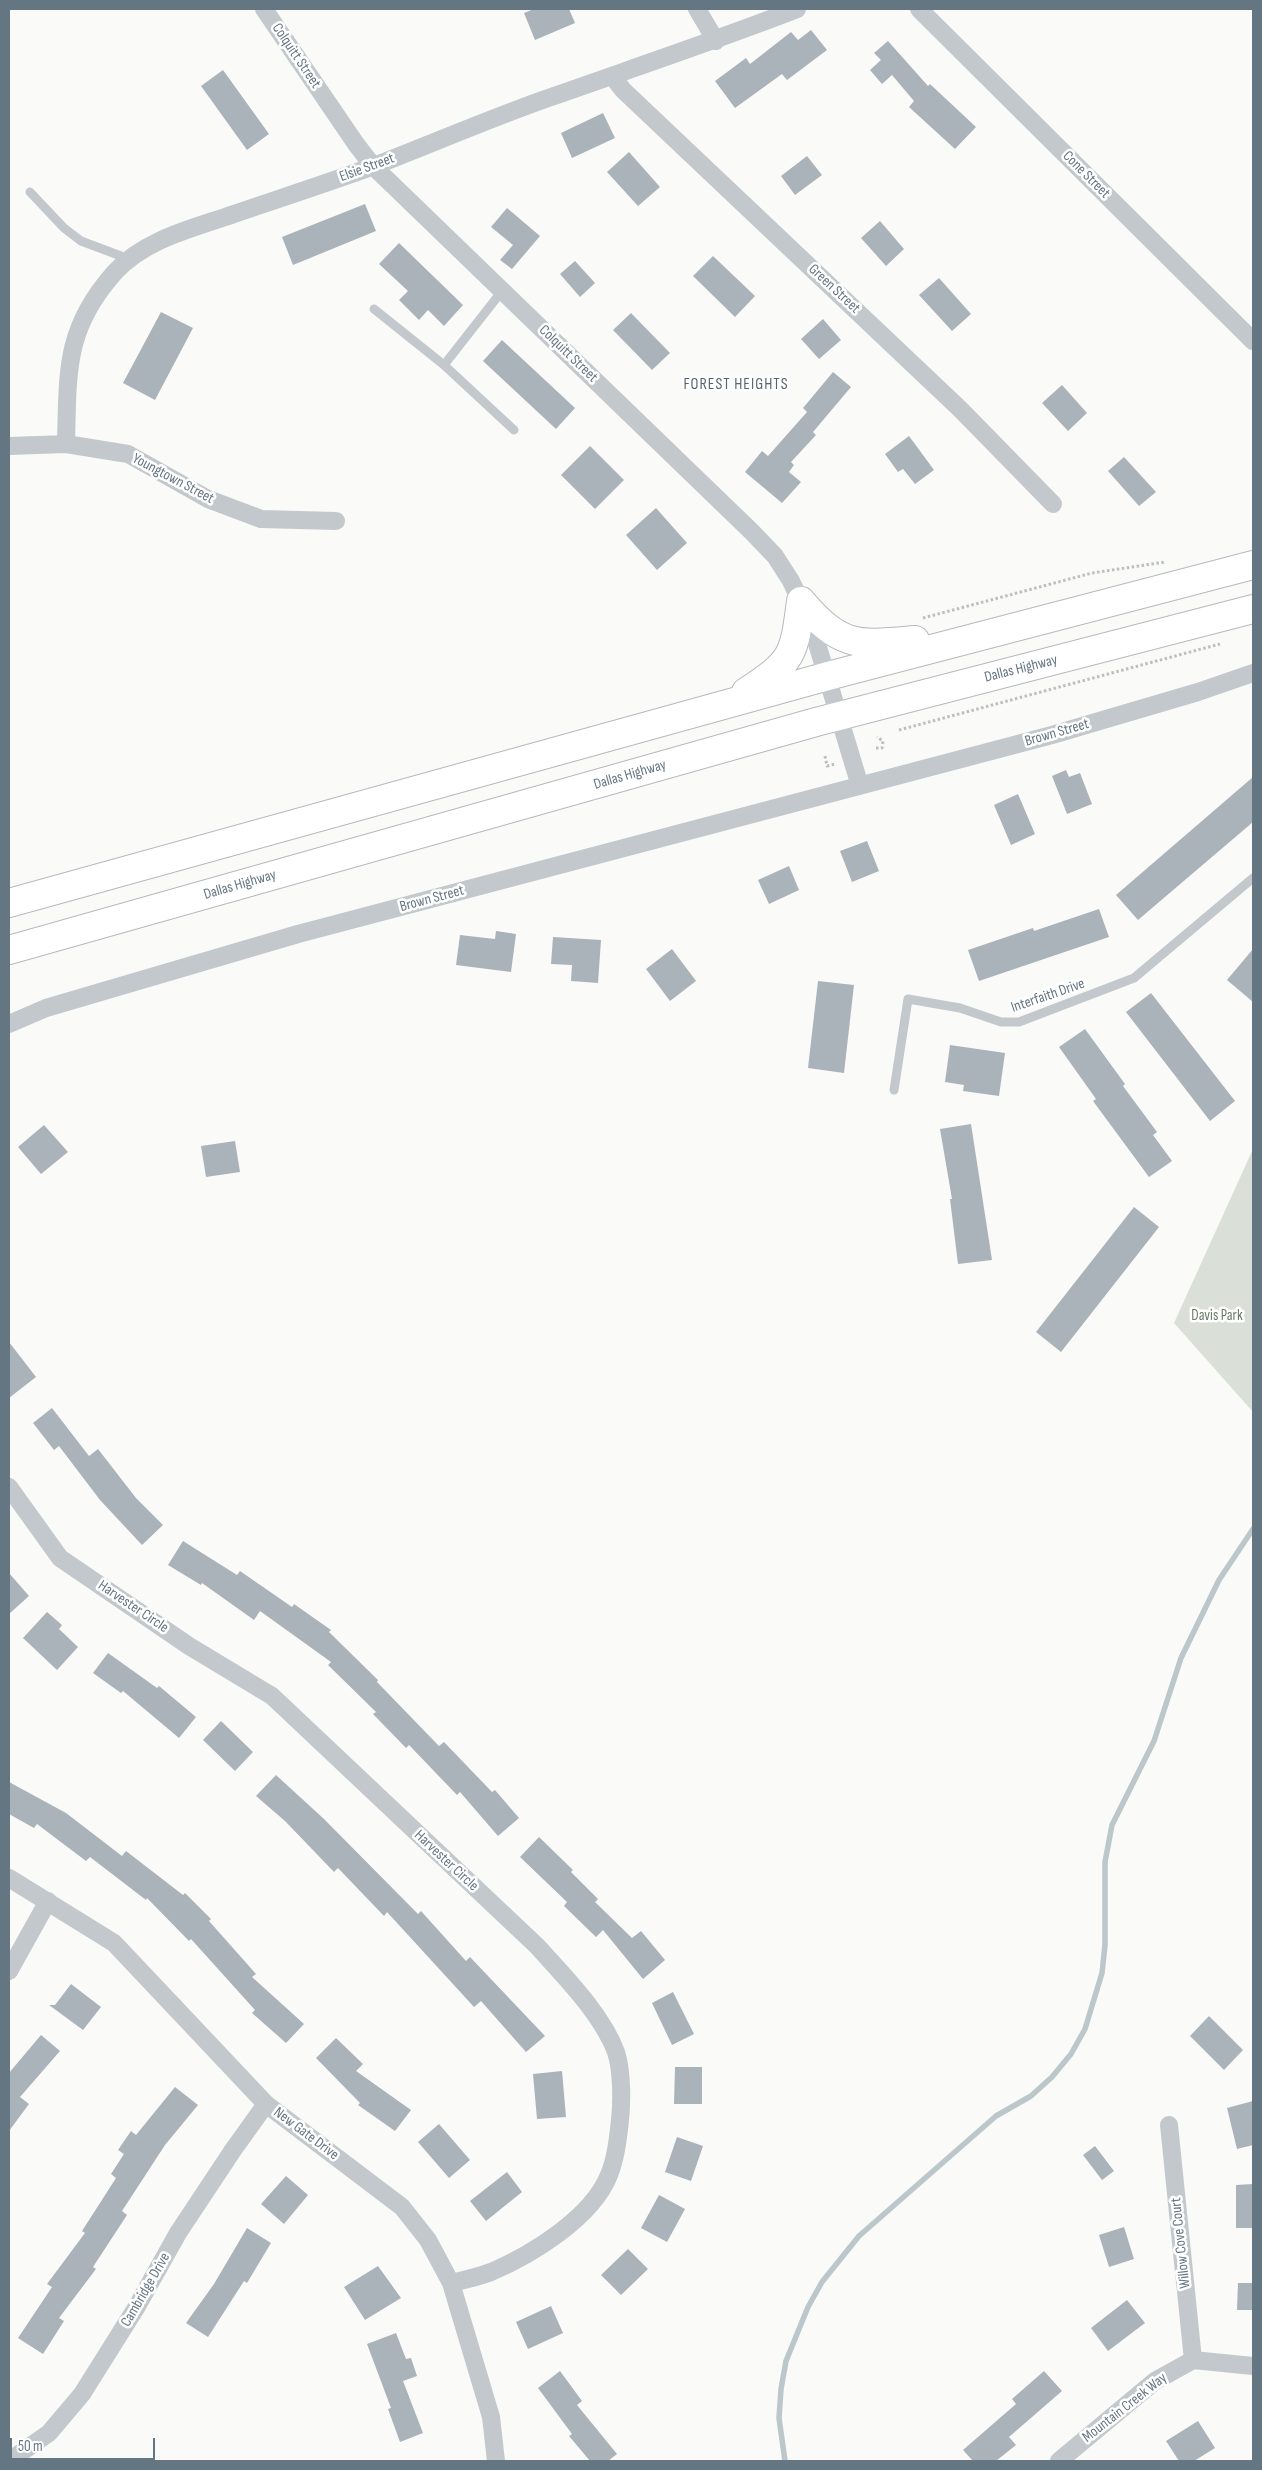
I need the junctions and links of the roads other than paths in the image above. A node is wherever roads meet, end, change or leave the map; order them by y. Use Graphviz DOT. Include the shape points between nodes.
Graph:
graph roads {
  1 [pos="264,9"];
  2 [pos="697,9"];
  3 [pos="797,9"];
  4 [pos="919,9"];
  5 [pos="716,41"];
  6 [pos="613,76"];
  7 [pos="373,166"];
  8 [pos="30,192"];
  9 [pos="129,258"];
  10 [pos="502,291"];
  11 [pos="374,309"];
  12 [pos="1253,341"];
  13 [pos="444,364"];
  14 [pos="514,430"];
  15 [pos="66,444"];
  16 [pos="9,446"];
  17 [pos="1053,504"];
  18 [pos="336,521"];
  19 [pos="1253,565"];
  20 [pos="801,601"];
  21 [pos="1253,609"];
  22 [pos="994,632"];
  23 [pos="1253,673"];
  24 [pos="828,676"];
  25 [pos="728,705"];
  26 [pos="839,716"];
  27 [pos="860,786"];
  28 [pos="1253,878"];
  29 [pos="9,904"];
  30 [pos="9,950"];
  31 [pos="9,1024"];
  32 [pos="894,1090"];
  33 [pos="9,1487"];
  34 [pos="9,1878"];
  35 [pos="48,1901"];
  36 [pos="9,1970"];
  37 [pos="266,2104"];
  38 [pos="1170,2125"];
  39 [pos="450,2283"];
  40 [pos="1193,2360"];
  41 [pos="1253,2366"];
  42 [pos="9,2461"];
  43 [pos="496,2461"];
  44 [pos="1059,2461"];
  1 -- 7 [label="street, Colquitt Street"];
  2 -- 5 [label="street"];
  3 -- 5 [label="street, Elsie Street"];
  4 -- 12 [label="street, Cone Street"];
  5 -- 6 [label="street, Elsie Street"];
  6 -- 7 [label="street, Elsie Street"];
  6 -- 17 [label="street, Green Street" via="623,90 960,409"];
  7 -- 9 [label="street, Elsie Street" via="163,239"];
  7 -- 10 [label="street, Colquitt Street"];
  8 -- 9 [label="lane" via="81,241"];
  9 -- 15 [label="street, Elsie Street" via="92,302 74,338 68,372"];
  10 -- 13 [label="lane"];
  10 -- 20 [label="street, Colquitt Street" via="752,532 775,556"];
  11 -- 13 [label="lane"];
  13 -- 14 [label="lane"];
  15 -- 16 [label="street, Youngtown Street"];
  15 -- 18 [label="street, Youngtown Street" via="128,454 208,499 261,519"];
  19 -- 22 [label="main road"];
  20 -- 22 [label="main road" via="818,622 834,633 862,644"];
  20 -- 24 [label="street, Colquitt Street"];
  20 -- 25 [label="main road" via="796,639 784,664"];
  21 -- 26 [label="main road, Dallas Highway"];
  22 -- 24 [label="main road"];
  23 -- 27 [label="street, Brown Street" via="1070,730"];
  24 -- 25 [label="main road"];
  24 -- 26 [label="street, Colquitt Street"];
  25 -- 29 [label="main road"];
  26 -- 27 [label="street"];
  26 -- 30 [label="main road, Dallas Highway"];
  27 -- 31 [label="street, Brown Street" via="298,934 46,1008"];
  28 -- 32 [label="lane, Interfaith Drive" via="1134,978 1019,1022 1000,1022 960,1008 908,999"];
  33 -- 39 [label="street, Harvester Circle" via="60,1558 189,1646 272,1696 537,1946 602,2025 616,2053 622,2101 618,2139 609,2176 589,2207 555,2235 489,2272"];
  34 -- 35 [label="street, New Gate Drive"];
  35 -- 36 [label="street"];
  35 -- 37 [label="street, New Gate Drive" via="114,1943"];
  37 -- 39 [label="street, New Gate Drive" via="402,2207 428,2240"];
  37 -- 42 [label="street, Cambridge Drive" via="178,2233 82,2394 49,2433"];
  38 -- 40 [label="street, Willow Cove Court"];
  39 -- 43 [label="street, New Gate Drive" via="491,2417"];
  40 -- 41 [label="street"];
  40 -- 44 [label="street, Mountain Creek Way" via="1156,2381"];
}
